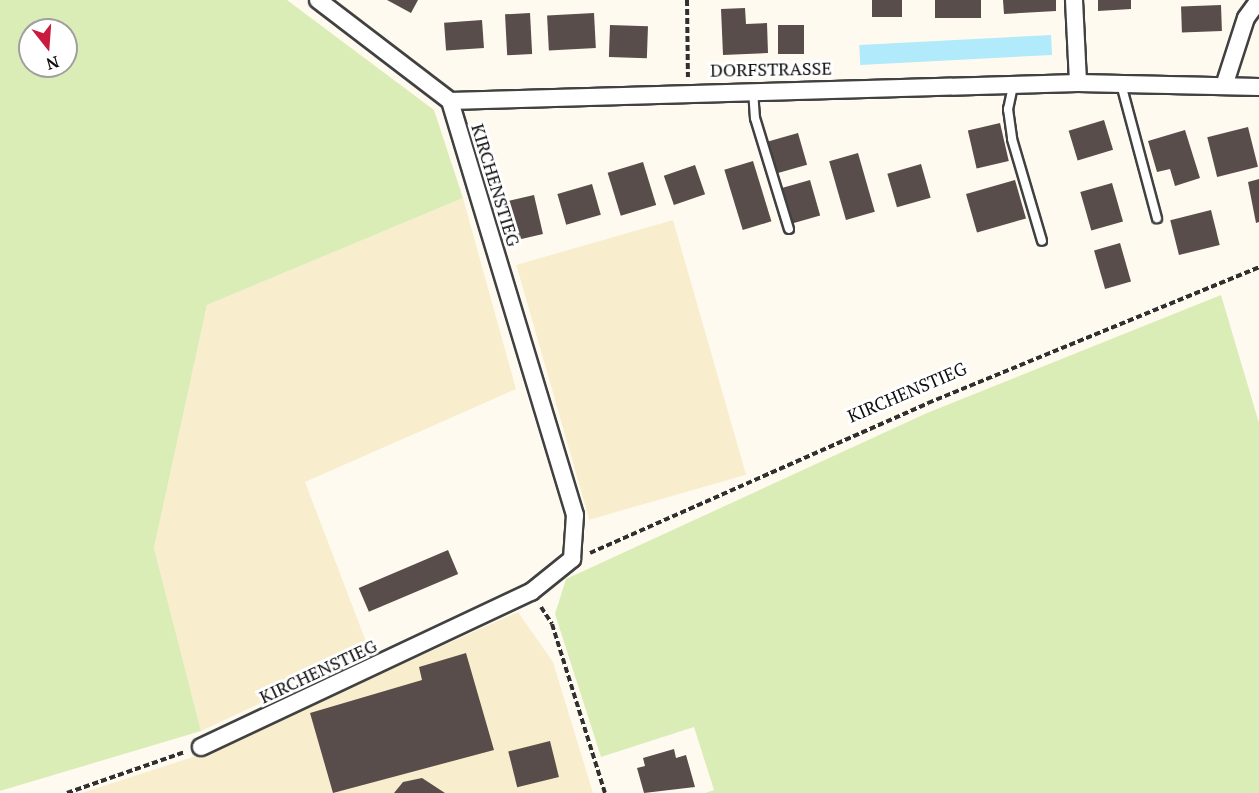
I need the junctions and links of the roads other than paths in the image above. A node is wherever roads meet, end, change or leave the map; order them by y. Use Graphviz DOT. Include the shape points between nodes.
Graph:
graph roads {
  1 [pos="318,0"];
  2 [pos="1074,0"];
  3 [pos="1259,0"];
  4 [pos="1078,83"];
  5 [pos="1225,83"];
  6 [pos="1121,84"];
  7 [pos="1013,86"];
  8 [pos="1259,87"];
  9 [pos="753,89"];
  10 [pos="450,100"];
  11 [pos="1157,218"];
  12 [pos="789,229"];
  13 [pos="1042,241"];
  14 [pos="201,747"];
  1 -- 10 [label="street"];
  2 -- 4 [label="street"];
  3 -- 5 [label="street" via="1246,18"];
  4 -- 6 [label="street, DORFSTRASSE"];
  4 -- 7 [label="street, DORFSTRASSE"];
  5 -- 6 [label="street, DORFSTRASSE"];
  5 -- 8 [label="street, DORFSTRASSE"];
  6 -- 11 [label="lane"];
  7 -- 9 [label="street, DORFSTRASSE"];
  7 -- 13 [label="lane" via="1008,110 1012,139"];
  9 -- 10 [label="street, DORFSTRASSE"];
  9 -- 12 [label="lane" via="755,118"];
  10 -- 14 [label="street, KIRCHENSTIEG" via="575,515 572,559 531,592"];
}
